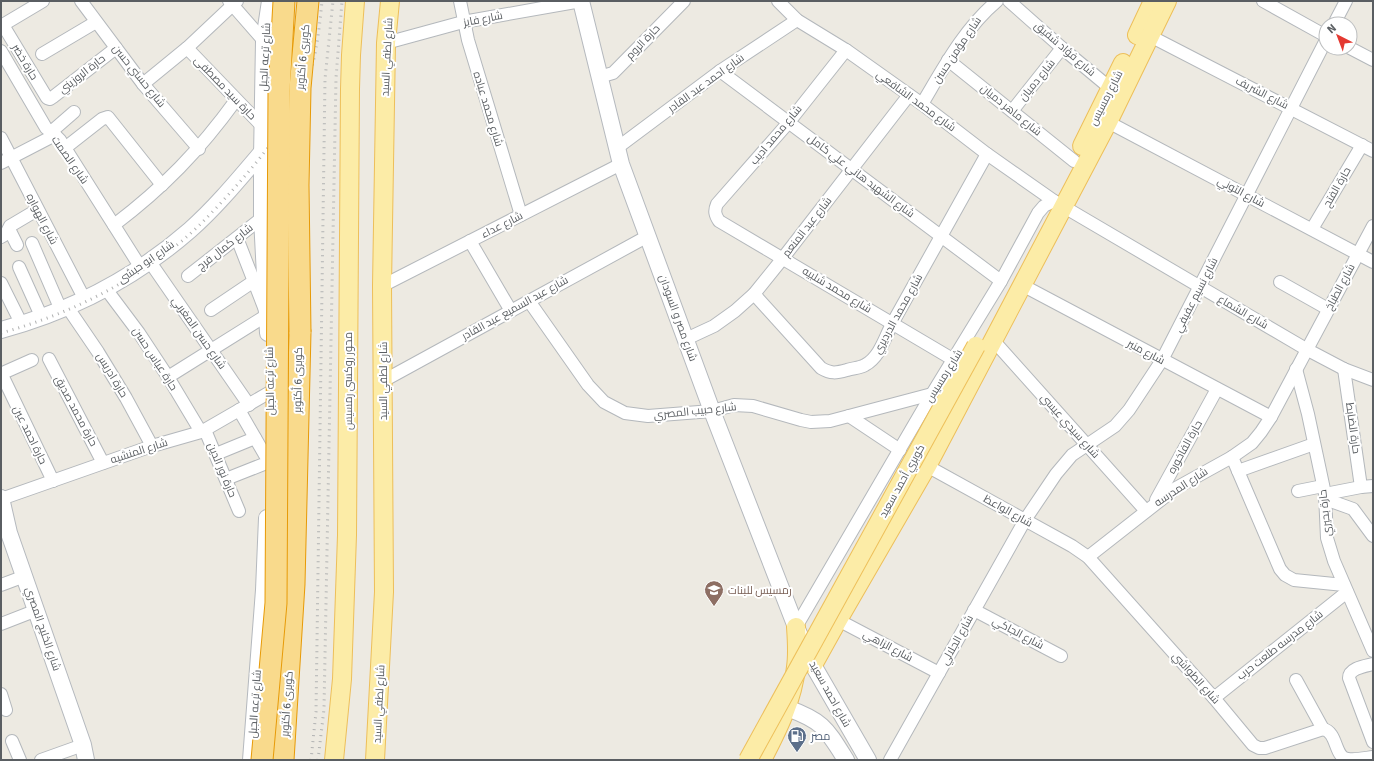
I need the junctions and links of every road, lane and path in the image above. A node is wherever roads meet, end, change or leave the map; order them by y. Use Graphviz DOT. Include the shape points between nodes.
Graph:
graph roads {
  1 [pos="43,1"];
  2 [pos="80,1"];
  3 [pos="270,1"];
  4 [pos="284,1"];
  5 [pos="308,1"];
  6 [pos="355,1"];
  7 [pos="390,1"];
  8 [pos="460,1"];
  9 [pos="581,1"];
  10 [pos="684,1"];
  11 [pos="778,1"];
  12 [pos="997,1"];
  13 [pos="1009,1"];
  14 [pos="1152,1"];
  15 [pos="1167,1"];
  16 [pos="1346,1"];
  17 [pos="233,2"];
  18 [pos="1267,2"];
  19 [pos="1338,16"];
  20 [pos="797,20"];
  21 [pos="96,22"];
  22 [pos="463,22"];
  23 [pos="2,25"];
  24 [pos="1318,31"];
  25 [pos="1150,36"];
  26 [pos="264,41"];
  27 [pos="386,42"];
  28 [pos="116,48"];
  29 [pos="187,48"];
  30 [pos="1062,48"];
  31 [pos="846,50"];
  32 [pos="1,51"];
  33 [pos="1358,52"];
  34 [pos="42,54"];
  35 [pos="1318,56"];
  36 [pos="948,60"];
  37 [pos="1373,60"];
  38 [pos="720,71"];
  39 [pos="599,77"];
  40 [pos="143,84"];
  41 [pos="1116,93"];
  42 [pos="909,95"];
  43 [pos="47,98"];
  44 [pos="236,100"];
  45 [pos="922,104"];
  46 [pos="1292,108"];
  47 [pos="1012,111"];
  48 [pos="74,112"];
  49 [pos="788,122"];
  50 [pos="1108,122"];
  51 [pos="263,127"];
  52 [pos="53,133"];
  53 [pos="1,138"];
  54 [pos="1362,145"];
  55 [pos="65,148"];
  56 [pos="199,148"];
  57 [pos="617,148"];
  58 [pos="1373,151"];
  59 [pos="262,152"];
  60 [pos="987,154"];
  61 [pos="6,160"];
  62 [pos="1074,161"];
  63 [pos="621,164"];
  64 [pos="852,169"];
  65 [pos="162,185"];
  66 [pos="1247,195"];
  67 [pos="1059,203"];
  68 [pos="37,210"];
  69 [pos="521,215"];
  70 [pos="262,218"];
  71 [pos="719,221"];
  72 [pos="114,225"];
  73 [pos="1373,226"];
  74 [pos="1312,229"];
  75 [pos="5,233"];
  76 [pos="648,236"];
  77 [pos="941,237"];
  78 [pos="236,238"];
  79 [pos="470,241"];
  80 [pos="32,243"];
  81 [pos="17,245"];
  82 [pos="1358,254"];
  83 [pos="783,258"];
  84 [pos="1373,262"];
  85 [pos="145,265"];
  86 [pos="19,267"];
  87 [pos="188,276"];
  88 [pos="254,281"];
  89 [pos="1001,281"];
  90 [pos="1280,282"];
  91 [pos="1,283"];
  92 [pos="1022,285"];
  93 [pos="382,286"];
  94 [pos="1200,287"];
  95 [pos="106,289"];
  96 [pos="754,294"];
  97 [pos="85,300"];
  98 [pos="529,301"];
  99 [pos="1328,308"];
  100 [pos="64,309"];
  101 [pos="211,310"];
  102 [pos="511,311"];
  103 [pos="267,315"];
  104 [pos="42,318"];
  105 [pos="892,324"];
  106 [pos="22,325"];
  107 [pos="1,330"];
  108 [pos="686,339"];
  109 [pos="993,340"];
  110 [pos="1306,349"];
  111 [pos="211,350"];
  112 [pos="49,359"];
  113 [pos="32,360"];
  114 [pos="954,360"];
  115 [pos="1162,360"];
  116 [pos="1296,369"];
  117 [pos="1344,369"];
  118 [pos="168,377"];
  119 [pos="1373,380"];
  120 [pos="383,381"];
  121 [pos="1217,389"];
  122 [pos="272,391"];
  123 [pos="932,394"];
  124 [pos="244,407"];
  125 [pos="712,411"];
  126 [pos="849,416"];
  127 [pos="1271,417"];
  128 [pos="203,431"];
  129 [pos="255,438"];
  130 [pos="1086,444"];
  131 [pos="1314,444"];
  132 [pos="152,446"];
  133 [pos="900,450"];
  134 [pos="216,454"];
  135 [pos="1232,457"];
  136 [pos="269,462"];
  137 [pos="103,463"];
  138 [pos="927,466"];
  139 [pos="1238,472"];
  140 [pos="226,479"];
  141 [pos="53,481"];
  142 [pos="1367,486"];
  143 [pos="1298,491"];
  144 [pos="1324,493"];
  145 [pos="1,499"];
  146 [pos="1150,508"];
  147 [pos="240,511"];
  148 [pos="1024,520"];
  149 [pos="5,534"];
  150 [pos="1373,536"];
  151 [pos="1088,558"];
  152 [pos="25,576"];
  153 [pos="1,585"];
  154 [pos="1346,589"];
  155 [pos="37,610"];
  156 [pos="974,610"];
  157 [pos="838,620"];
  158 [pos="1,624"];
  159 [pos="796,627"];
  160 [pos="1373,651"];
  161 [pos="1061,656"];
  162 [pos="1373,664"];
  163 [pos="813,665"];
  164 [pos="938,673"];
  165 [pos="1296,680"];
  166 [pos="1,694"];
  167 [pos="1214,698"];
  168 [pos="787,708"];
  169 [pos="6,710"];
  170 [pos="1323,729"];
  171 [pos="12,741"];
  172 [pos="1373,742"];
  173 [pos="84,753"];
  174 [pos="1373,757"];
  175 [pos="20,760"];
  176 [pos="41,760"];
  177 [pos="251,760"];
  178 [pos="262,760"];
  179 [pos="283,760"];
  180 [pos="334,760"];
  181 [pos="375,760"];
  182 [pos="748,760"];
  183 [pos="762,760"];
  184 [pos="846,760"];
  185 [pos="868,760"];
  186 [pos="890,760"];
  1 -- 23 [label="street"];
  2 -- 21 [label="street, شارع حسني حسن"];
  3 -- 26 [label="main road, شارع ترعه الجبل"];
  4 -- 178 [label="highway, كوبرى 6 أكتوبر, bridge" via="278,92 276,603"];
  5 -- 179 [label="highway, كوبرى 6 أكتوبر, bridge" via="300,96 300,332 294,584"];
  6 -- 180 [label="main road, محور روكسى رمسيس" via="350,82 346,543 342,679"];
  7 -- 27 [label="main road, شارع لطفي السيد"];
  8 -- 22 [label="street, شارع محمد عباده"];
  9 -- 22 [label="street, شارع فايز"];
  9 -- 39 [label="main road, شارع مصر و السودان"];
  10 -- 39 [label="street, حارة الروم" via="618,68"];
  11 -- 20 [label="street, شارع محمد الشافعي"];
  12 -- 36 [label="street, شارع مؤمن حسن" via="977,20"];
  13 -- 30 [label="street, شارع فؤاد شفيق"];
  14 -- 41 [label="main road, شارع رمسيس"];
  15 -- 25 [label="main road, شارع رمسيس"];
  16 -- 19 [label="street"];
  17 -- 26 [label="street"];
  17 -- 29 [label="street"];
  18 -- 24 [label="street"];
  20 -- 31 [label="street, شارع محمد الشافعي"];
  20 -- 38 [label="street, شارع احمد عبد القادر"];
  21 -- 28 [label="street, شارع حسني حسن"];
  21 -- 34 [label="street"];
  22 -- 27 [label="street, شارع فايز"];
  22 -- 69 [label="street, شارع محمد عباده"];
  23 -- 43 [label="street, حارة خضر"];
  25 -- 41 [label="main road, شارع رمسيس"];
  25 -- 46 [label="street, شارع الشريف"];
  26 -- 51 [label="main road, شارع ترعه الجبل"];
  27 -- 93 [label="main road, شارع لطفي السيد"];
  28 -- 40 [label="street, شارع حسني حسن"];
  28 -- 43 [label="street, حارة الروزيني" via="53,97"];
  29 -- 40 [label="street"];
  29 -- 44 [label="street, حارة سيد مصطفى"];
  30 -- 41 [label="street, شارع فؤاد شفيق"];
  30 -- 47 [label="street, شارع دميان"];
  31 -- 42 [label="street, شارع محمد الشافعي"];
  31 -- 49 [label="street, شارع محمد اديب"];
  32 -- 52 [label="street, شارع الصمت" via="46,128"];
  33 -- 37 [label="street"];
  35 -- 46 [label="street, شارع نسيم عفيفي"];
  36 -- 45 [label="street, شارع مؤمن حسن"];
  36 -- 47 [label="street, شارع ماهر دميان"];
  38 -- 49 [label="street, شارع الشهيد هاني علي كامل"];
  38 -- 57 [label="street, شارع احمد عبد القادر"];
  39 -- 57 [label="main road, شارع مصر و السودان"];
  40 -- 56 [label="street, شارع حسني حسن"];
  41 -- 50 [label="main road, شارع رمسيس"];
  41 -- 62 [label="main road, شارع رمسيس"];
  42 -- 45 [label="street, شارع محمد الشافعي"];
  42 -- 64 [label="street, شارع عبد المنعم"];
  44 -- 51 [label="street, حارة سيد مصطفى"];
  44 -- 56 [label="street"];
  45 -- 60 [label="street, شارع محمد الشافعي"];
  46 -- 54 [label="street, شارع الشريف"];
  46 -- 66 [label="street, شارع نسيم عفيفي"];
  47 -- 62 [label="street, شارع ماهر دميان"];
  48 -- 52 [label="street"];
  49 -- 64 [label="street, شارع الشهيد هاني علي كامل"];
  49 -- 71 [label="street, شارع محمد اديب" via="717,204 715,210"];
  50 -- 66 [label="street, شارع التوني"];
  50 -- 67 [label="main road, شارع رمسيس"];
  51 -- 59 [label="main road, شارع ترعه الجبل"];
  52 -- 55 [label="street, شارع الصمت"];
  52 -- 61 [label="street"];
  53 -- 61 [label="street, شارع الهواره"];
  54 -- 58 [label="street, شارع الشريف"];
  54 -- 74 [label="street, حارة الفتح"];
  55 -- 65 [label="street" via="108,117"];
  55 -- 72 [label="street, شارع الصمت"];
  56 -- 65 [label="street"];
  57 -- 63 [label="main road, شارع مصر و السودان"];
  59 -- 70 [label="main road, شارع ترعه الجبل"];
  59 -- 85 [label="main road, شارع ابو حبشى" via="226,194 190,230"];
  60 -- 67 [label="street, شارع محمد الشافعي"];
  60 -- 77 [label="street, شارع محمد الدرديري"];
  61 -- 68 [label="street, شارع الهواره"];
  62 -- 67 [label="main road, شارع رمسيس"];
  63 -- 69 [label="street, شارع عداء"];
  63 -- 76 [label="main road, شارع مصر و السودان"];
  64 -- 77 [label="street, شارع الشهيد هاني علي كامل"];
  64 -- 83 [label="street, شارع عبد المنعم"];
  65 -- 72 [label="street"];
  66 -- 74 [label="street, شارع التوني"];
  66 -- 94 [label="street, شارع نسيم عفيفي"];
  67 -- 89 [label="street, شارع رمسيس" via="1044,206 1038,213"];
  67 -- 92 [label="main road, شارع رمسيس"];
  67 -- 94 [label="street, شارع الشماع"];
  67 -- 182 [label="main road, كوبري أحمد سعيد, bridge" via="976,346"];
  68 -- 75 [label="street" via="10,226"];
  68 -- 97 [label="street, شارع الهواره"];
  69 -- 79 [label="street, شارع عداء"];
  70 -- 78 [label="street, شارع كمال فرج"];
  70 -- 103 [label="main road, شارع ترعه الجبل"];
  71 -- 83 [label="street, شارع محمد شلبيه"];
  72 -- 85 [label="street, شارع الصمت"];
  73 -- 82 [label="street, شارع الطباخ"];
  74 -- 82 [label="street, شارع التوني"];
  75 -- 81 [label="street"];
  76 -- 98 [label="street, شارع عبد السميع عبد القادر"];
  76 -- 108 [label="main road, شارع مصر و السودان"];
  77 -- 89 [label="street, شارع الشهيد هاني علي كامل"];
  77 -- 105 [label="street, شارع محمد الدرديري"];
  78 -- 87 [label="street, شارع كمال فرج"];
  78 -- 88 [label="street"];
  79 -- 93 [label="street, شارع عداء"];
  79 -- 102 [label="street"];
  80 -- 100 [label="street, حارة ادريس"];
  82 -- 84 [label="street, شارع التوني"];
  82 -- 99 [label="street, شارع الطباخ"];
  83 -- 96 [label="street, شارع عبد المنعم"];
  83 -- 105 [label="street, شارع محمد شلبيه"];
  85 -- 95 [label="main road, شارع ابو حبشى"];
  85 -- 111 [label="street, شارع حسن المغربي"];
  86 -- 104 [label="street"];
  88 -- 101 [label="street"];
  88 -- 103 [label="street"];
  89 -- 114 [label="street, شارع رمسيس"];
  90 -- 99 [label="street"];
  91 -- 106 [label="street"];
  92 -- 109 [label="main road, شارع رمسيس"];
  92 -- 115 [label="street, شارع منير"];
  93 -- 120 [label="main road, شارع لطفي السيد"];
  94 -- 110 [label="street, شارع الشماع"];
  94 -- 115 [label="street, شارع نسيم عفيفي"];
  95 -- 97 [label="main road, شارع ابو حبشى"];
  95 -- 118 [label="street, حارة عباس حسن"];
  96 -- 105 [label="street, شارع محمد الدرديري" via="813,362 830,373 865,365 874,358"];
  96 -- 108 [label="street, شارع عبد المنعم" via="735,312 714,326"];
  97 -- 100 [label="main road, شارع ابو حبشى"];
  98 -- 102 [label="street, شارع عبد السميع عبد القادر"];
  98 -- 125 [label="street, شارع حبيب المصري" via="588,385 604,402 625,413 648,416"];
  99 -- 110 [label="street, شارع الطباخ"];
  100 -- 104 [label="main road, شارع ابو حبشى"];
  100 -- 132 [label="street, حارة ادريس" via="114,378"];
  102 -- 120 [label="street, شارع عبد السميع عبد القادر"];
  103 -- 111 [label="street"];
  103 -- 122 [label="main road, شارع ترعه الجبل"];
  104 -- 106 [label="main road, شارع ابو حبشى"];
  105 -- 114 [label="street, شارع محمد شلبيه"];
  106 -- 107 [label="main road, شارع ابو حبشى"];
  108 -- 125 [label="main road, شارع مصر و السودان"];
  109 -- 130 [label="street, شارع سيدي عيسي"];
  109 -- 138 [label="main road, شارع رمسيس"];
  110 -- 116 [label="street, شارع الطباخ"];
  110 -- 117 [label="street, شارع الشماع"];
  111 -- 118 [label="street"];
  111 -- 124 [label="street, شارع حسن المغربي"];
  112 -- 137 [label="street, حارة محمد صديق"];
  113 -- 141 [label="street, حارة احمد عين" via="5,372 3,377"];
  114 -- 123 [label="street, شارع رمسيس"];
  115 -- 121 [label="street, شارع منير"];
  115 -- 130 [label="street, شارع نسيم عفيفي" via="1129,410 1114,426"];
  116 -- 127 [label="street, شارع المدرسه"];
  116 -- 131 [label="street, حارة بحيري"];
  117 -- 119 [label="street, شارع الشماع"];
  117 -- 142 [label="street, حارة الضابط"];
  118 -- 128 [label="street, حارة عباس حسن"];
  120 -- 181 [label="main road, شارع لطفي السيد" via="384,592"];
  121 -- 127 [label="street, شارع منير"];
  121 -- 146 [label="street, حارة الفاخوره"];
  122 -- 124 [label="street, شارع المنشيه"];
  122 -- 136 [label="main road, شارع ترعه الجبل"];
  123 -- 126 [label="street, شارع حبيب المصري"];
  123 -- 133 [label="street, شارع رمسيس"];
  124 -- 128 [label="street, شارع المنشيه"];
  124 -- 129 [label="street, شارع حسن المغربي"];
  125 -- 126 [label="street, شارع حبيب المصري" via="734,405 753,406 811,422"];
  125 -- 159 [label="main road, شارع مصر و السودان"];
  126 -- 133 [label="street"];
  127 -- 135 [label="street, شارع المدرسه" via="1252,443"];
  128 -- 132 [label="street, شارع المنشيه"];
  128 -- 134 [label="street, حارة نور الدين"];
  129 -- 134 [label="street"];
  129 -- 136 [label="street, شارع حسن المغربي"];
  130 -- 146 [label="street, شارع سيدي عيسي"];
  130 -- 148 [label="street, شارع نسيم عفيفي" via="1056,474"];
  131 -- 139 [label="street"];
  131 -- 144 [label="street, حارة بحيري"];
  132 -- 137 [label="street, شارع المنشيه"];
  133 -- 159 [label="street, شارع رمسيس"];
  134 -- 140 [label="street, حارة نور الدين"];
  135 -- 139 [label="street"];
  135 -- 146 [label="street, شارع المدرسه" via="1176,488"];
  136 -- 140 [label="street"];
  136 -- 177 [label="main road, شارع ترعه الجبل" via="264,590"];
  137 -- 141 [label="street, شارع المنشيه"];
  138 -- 148 [label="street, شارع الواعظ"];
  138 -- 157 [label="main road, شارع رمسيس"];
  139 -- 154 [label="street" via="1280,570 1294,580"];
  140 -- 147 [label="street, حارة نور الدين"];
  141 -- 145 [label="street, شارع المنشيه"];
  142 -- 144 [label="street"];
  143 -- 144 [label="street"];
  144 -- 150 [label="street" via="1353,509"];
  144 -- 154 [label="street, حارة بحيري" via="1327,538"];
  145 -- 149 [label="main road, شارع الخليج المصري"];
  146 -- 151 [label="street, شارع المدرسه"];
  148 -- 151 [label="street, شارع الواعظ" via="1072,546"];
  148 -- 156 [label="street, شارع الجلالي"];
  149 -- 152 [label="main road, شارع الخليج المصري"];
  151 -- 167 [label="street, شارع الطواشي"];
  152 -- 153 [label="street"];
  152 -- 155 [label="main road, شارع الخليج المصري"];
  154 -- 160 [label="street, حارة بحيري"];
  154 -- 167 [label="street, شارع مدرسه طلعت حرب"];
  155 -- 158 [label="street"];
  155 -- 173 [label="main road, شارع الخليج المصري"];
  156 -- 161 [label="street, شارع الجاكي"];
  156 -- 164 [label="street, شارع الجلالي"];
  157 -- 163 [label="main road, شارع رمسيس"];
  157 -- 164 [label="street, شارع الزاهي"];
  159 -- 163 [label="main road, شارع احمد سعيد"];
  159 -- 168 [label="main road" via="796,668"];
  162 -- 172 [label="street" via="1352,670 1349,675"];
  163 -- 185 [label="main road, شارع احمد سعيد"];
  164 -- 186 [label="street, شارع الجلالي"];
  165 -- 170 [label="street"];
  166 -- 169 [label="street"];
  167 -- 170 [label="street, شارع الطواشي" via="1253,745 1259,748"];
  168 -- 183 [label="main road"];
  168 -- 184 [label="main road, شارع احمد سعيد" via="821,724"];
  170 -- 174 [label="street" via="1331,734 1342,757"];
  171 -- 175 [label="street"];
  173 -- 176 [label="street"];
}
